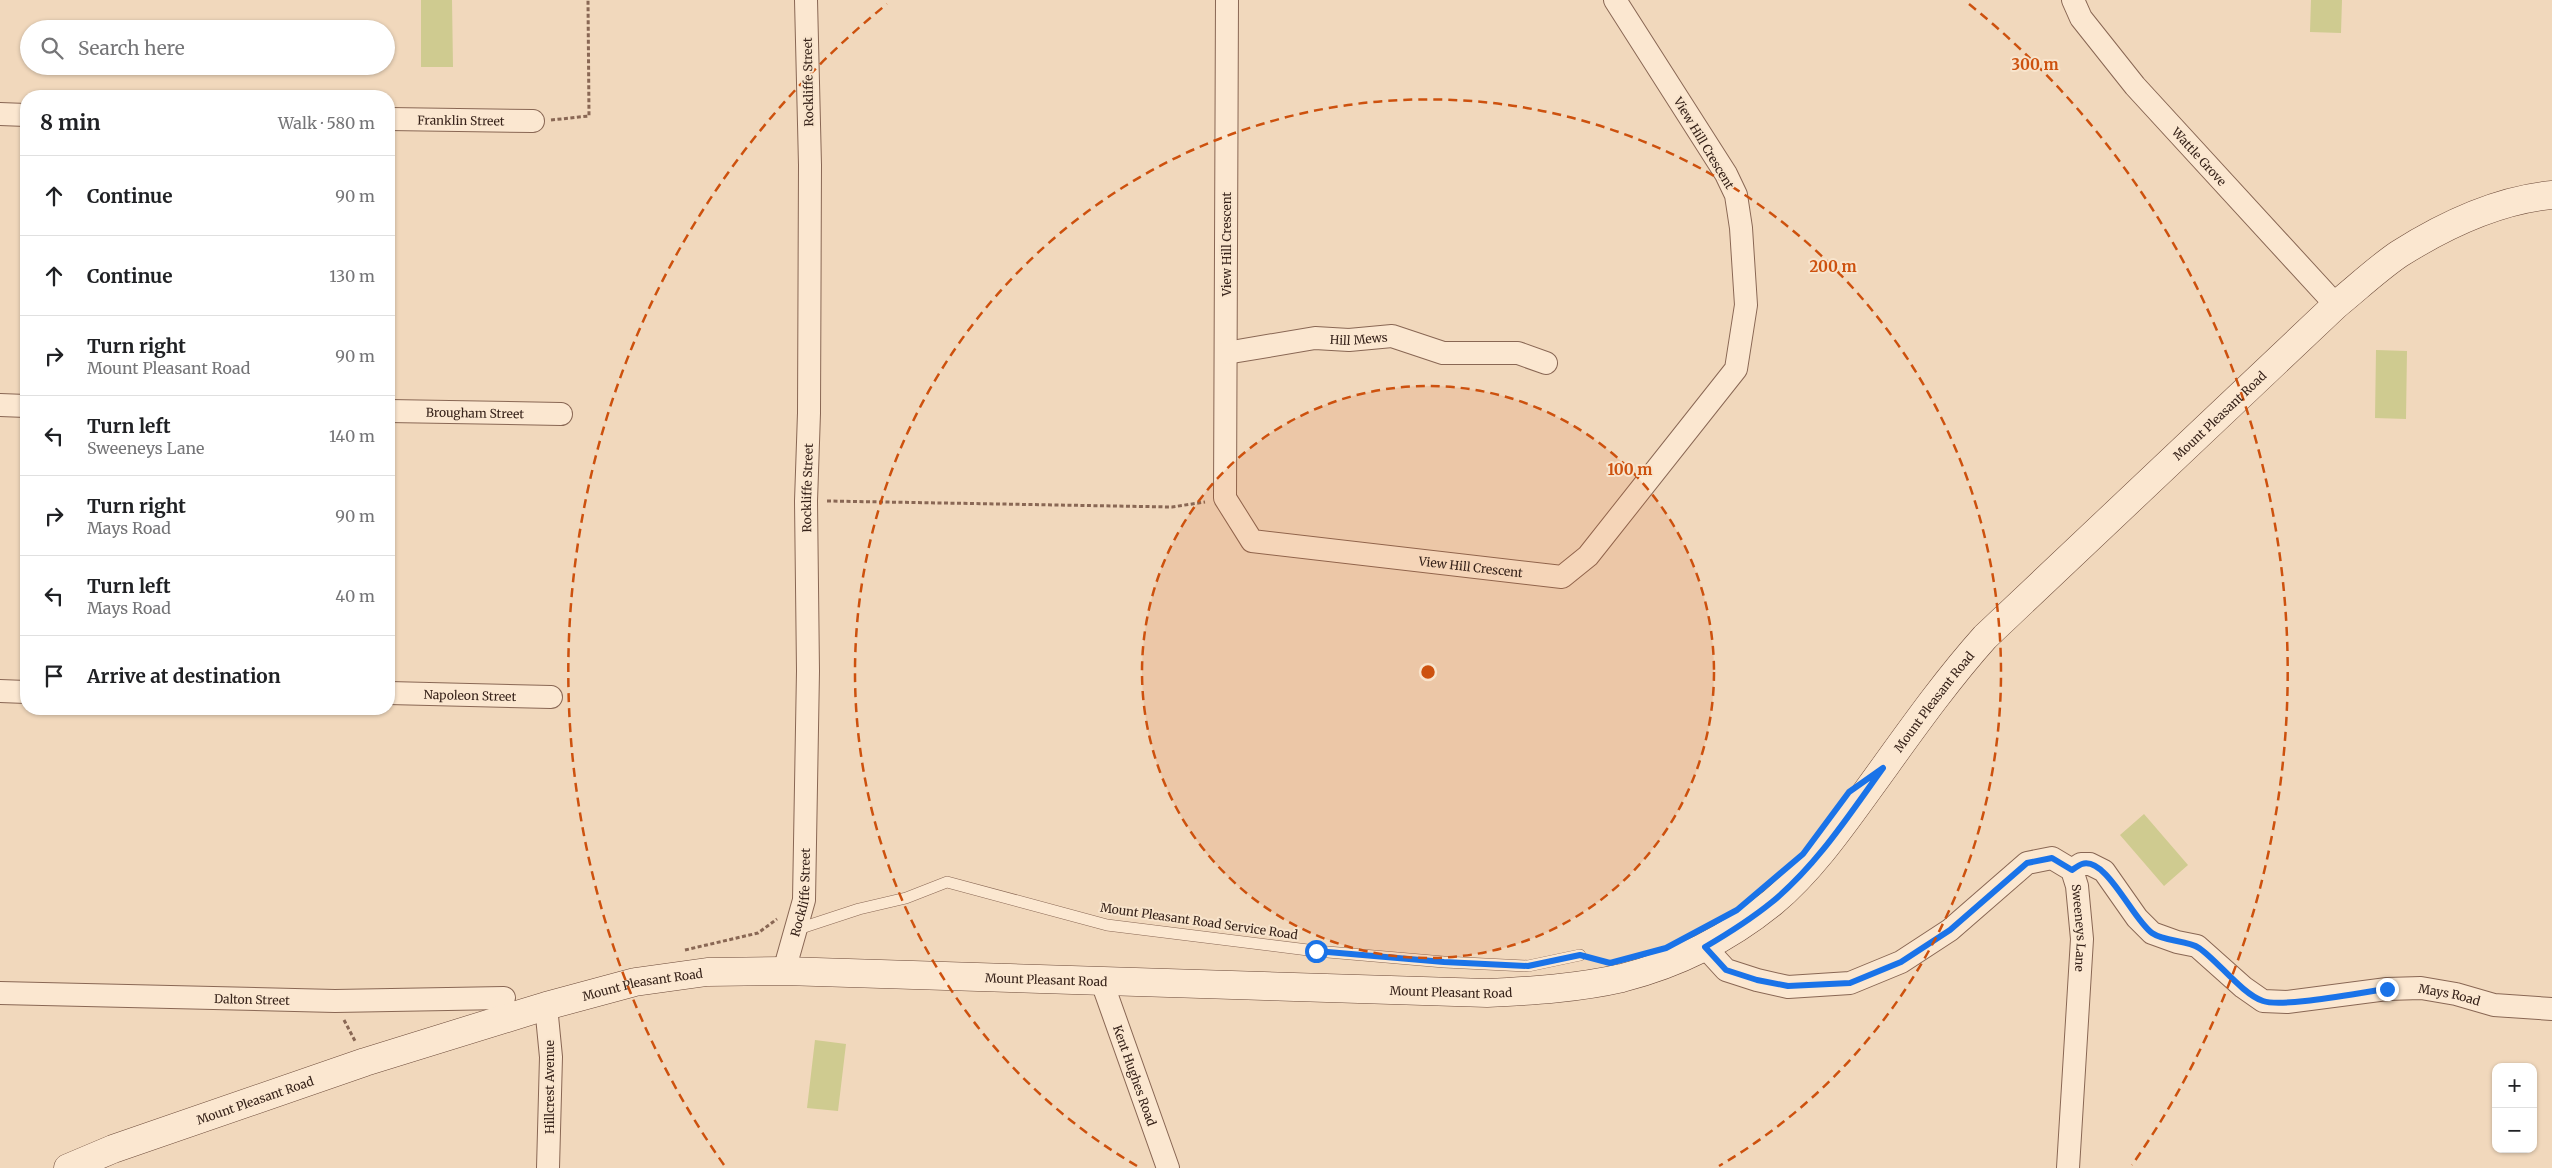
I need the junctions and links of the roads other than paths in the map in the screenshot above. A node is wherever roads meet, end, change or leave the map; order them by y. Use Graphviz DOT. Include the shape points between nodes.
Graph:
graph roads {
  1 [pos="806,0"];
  2 [pos="1228,0"];
  3 [pos="1615,0"];
  4 [pos="2073,0"];
  5 [pos="0,114"];
  6 [pos="20,115"];
  7 [pos="395,119"];
  8 [pos="533,121"];
  9 [pos="2552,195"];
  10 [pos="2336,305"];
  11 [pos="1226,353"];
  12 [pos="1546,363"];
  13 [pos="0,405"];
  14 [pos="20,406"];
  15 [pos="395,411"];
  16 [pos="561,414"];
  17 [pos="0,691"];
  18 [pos="20,692"];
  19 [pos="395,693"];
  20 [pos="551,696"];
  21 [pos="2072,870"];
  22 [pos="795,930"];
  23 [pos="1705,947"];
  24 [pos="1580,955"];
  25 [pos="784,971"];
  26 [pos="1102,982"];
  27 [pos="0,994"];
  28 [pos="504,998"];
  29 [pos="546,1006"];
  30 [pos="2552,1009"];
  31 [pos="68,1168"];
  32 [pos="548,1168"];
  33 [pos="1168,1168"];
  34 [pos="2068,1168"];
  1 -- 22 [label="street, Rockliffe Street" via="810,164 806,501 808,671 804,900"];
  2 -- 11 [label="street, View Hill Crescent"];
  3 -- 11 [label="street, View Hill Crescent" via="1726,174 1736,195 1746,305 1736,369 1588,556 1562,577 1252,541 1225,498"];
  4 -- 10 [label="street, Wattle Grove" via="2081,18 2135,86"];
  5 -- 6 [label="street"];
  7 -- 8 [label="street, Franklin Street"];
  9 -- 10 [label="street, Mount Pleasant Road" via="2531,197 2488,210 2439,231 2398,255"];
  10 -- 23 [label="street, Mount Pleasant Road" via="1985,638 1960,665 1836,834 1808,867 1774,901"];
  11 -- 12 [label="street, Hill Mews" via="1315,338 1349,340 1392,336 1443,353 1518,353"];
  13 -- 14 [label="street"];
  15 -- 16 [label="street, Brougham Street"];
  17 -- 18 [label="street"];
  19 -- 20 [label="street, Napoleon Street"];
  21 -- 23 [label="street, Sweeneys Lane" via="2052,858 2027,863 1950,930 1901,962 1850,983 1788,986 1757,980 1726,970"];
  21 -- 30 [label="street, Mays Road" via="2082,864 2090,864 2104,871 2137,918 2152,933 2197,946 2263,1001 2287,1002 2387,989 2421,988 2494,1005"];
  21 -- 34 [label="street, Sweeneys Lane" via="2077,886 2082,939"];
  22 -- 24 [label="lane, Mount Pleasant Road Service Road" via="906,898 947,882 1107,925 1316,951 1528,966"];
  22 -- 25 [label="street, Rockliffe Street"];
  23 -- 26 [label="street, Mount Pleasant Road" via="1622,978 1555,989 1487,994"];
  25 -- 26 [label="street, Mount Pleasant Road"];
  25 -- 29 [label="street, Mount Pleasant Road" via="707,972 662,978"];
  26 -- 33 [label="street, Kent Hughes Road"];
  27 -- 28 [label="street, Dalton Street" via="335,1001"];
  29 -- 31 [label="street, Mount Pleasant Road" via="365,1062"];
  29 -- 32 [label="street, Hillcrest Avenue" via="551,1057"];
}
